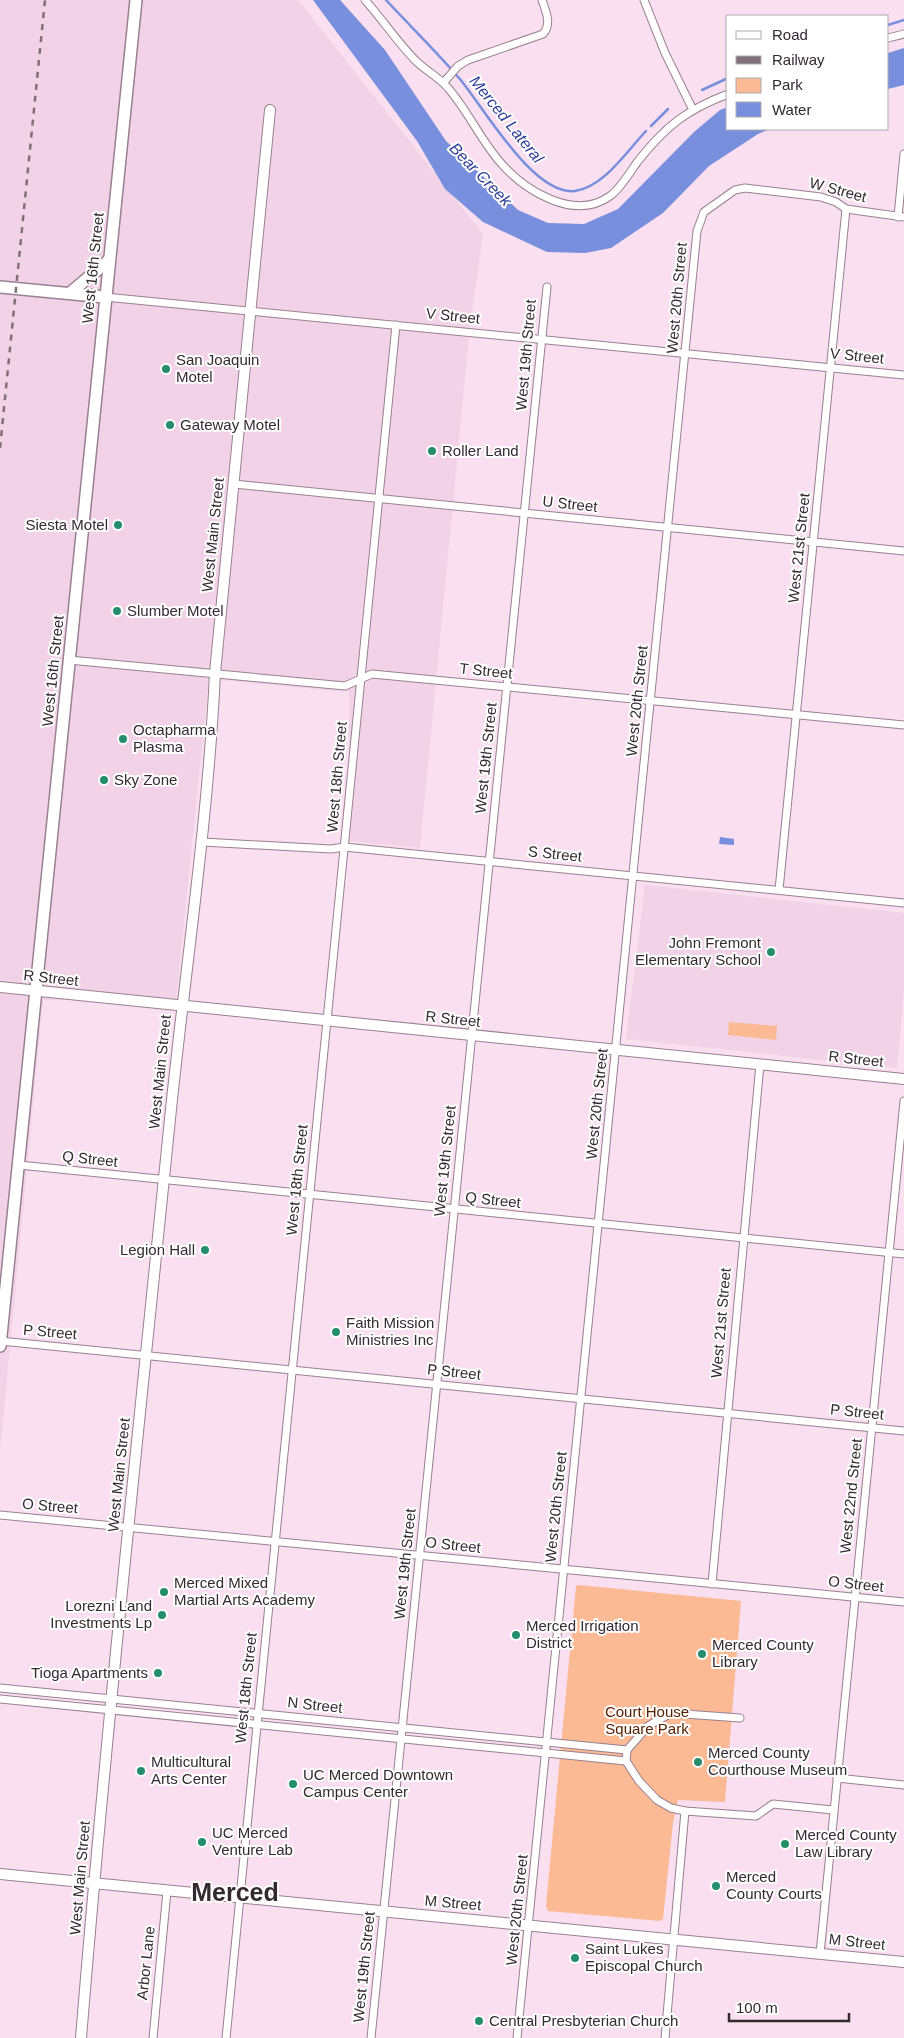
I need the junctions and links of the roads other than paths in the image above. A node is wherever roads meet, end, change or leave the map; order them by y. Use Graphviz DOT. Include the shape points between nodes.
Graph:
graph roads {
  1 [pos="136,0"];
  2 [pos="365,0"];
  3 [pos="542,0"];
  4 [pos="644,0"];
  5 [pos="904,34"];
  6 [pos="889,38"];
  7 [pos="444,82"];
  8 [pos="726,95"];
  9 [pos="270,110"];
  10 [pos="694,110"];
  11 [pos="904,154"];
  12 [pos="735,190"];
  13 [pos="846,209"];
  14 [pos="901,217"];
  15 [pos="109,260"];
  16 [pos="0,287"];
  17 [pos="547,287"];
  18 [pos="70,293"];
  19 [pos="105,297"];
  20 [pos="250,311"];
  21 [pos="396,325"];
  22 [pos="542,340"];
  23 [pos="686,354"];
  24 [pos="830,368"];
  25 [pos="904,375"];
  26 [pos="234,484"];
  27 [pos="378,499"];
  28 [pos="525,513"];
  29 [pos="668,527"];
  30 [pos="813,542"];
  31 [pos="904,551"];
  32 [pos="69,660"];
  33 [pos="215,674"];
  34 [pos="360,680"];
  35 [pos="506,687"];
  36 [pos="651,701"];
  37 [pos="796,715"];
  38 [pos="904,726"];
  39 [pos="203,842"];
  40 [pos="344,847"];
  41 [pos="489,861"];
  42 [pos="633,876"];
  43 [pos="779,890"];
  44 [pos="904,903"];
  45 [pos="0,987"];
  46 [pos="36,991"];
  47 [pos="182,1006"];
  48 [pos="326,1022"];
  49 [pos="472,1036"];
  50 [pos="616,1050"];
  51 [pos="760,1064"];
  52 [pos="904,1079"];
  53 [pos="904,1101"];
  54 [pos="19,1165"];
  55 [pos="164,1181"];
  56 [pos="309,1196"];
  57 [pos="454,1210"];
  58 [pos="599,1224"];
  59 [pos="743,1238"];
  60 [pos="889,1253"];
  61 [pos="904,1254"];
  62 [pos="0,1342"];
  63 [pos="0,1346"];
  64 [pos="146,1355"];
  65 [pos="291,1369"];
  66 [pos="437,1384"];
  67 [pos="581,1398"];
  68 [pos="727,1412"];
  69 [pos="872,1428"];
  70 [pos="904,1431"];
  71 [pos="0,1515"];
  72 [pos="129,1527"];
  73 [pos="274,1541"];
  74 [pos="419,1555"];
  75 [pos="564,1569"];
  76 [pos="712,1584"];
  77 [pos="855,1598"];
  78 [pos="904,1602"];
  79 [pos="0,1688"];
  80 [pos="0,1699"];
  81 [pos="112,1699"];
  82 [pos="111,1710"];
  83 [pos="258,1713"];
  84 [pos="740,1718"];
  85 [pos="256,1724"];
  86 [pos="402,1728"];
  87 [pos="401,1739"];
  88 [pos="547,1741"];
  89 [pos="627,1750"];
  90 [pos="546,1754"];
  91 [pos="626,1762"];
  92 [pos="837,1778"];
  93 [pos="904,1785"];
  94 [pos="833,1810"];
  95 [pos="685,1811"];
  96 [pos="0,1874"];
  97 [pos="94,1884"];
  98 [pos="168,1891"];
  99 [pos="240,1898"];
  100 [pos="384,1911"];
  101 [pos="529,1925"];
  102 [pos="674,1939"];
  103 [pos="820,1954"];
  104 [pos="904,1962"];
  105 [pos="81,2038"];
  106 [pos="152,2038"];
  107 [pos="226,2038"];
  108 [pos="371,2038"];
  109 [pos="517,2038"];
  110 [pos="665,2038"];
  1 -- 15 [label="main road, West 16th Street"];
  2 -- 7 [label="street" via="416,60"];
  3 -- 7 [label="street" via="547,29 537,36 475,57 458,66"];
  4 -- 10 [label="street" via="665,53"];
  5 -- 6 [label="street"];
  7 -- 10 [label="street" via="500,163 543,196 574,205 602,201 615,192 660,134"];
  8 -- 10 [label="street"];
  9 -- 20 [label="street, West Main Street"];
  11 -- 14 [label="street"];
  12 -- 13 [label="street, W Street" via="745,188 821,197"];
  12 -- 23 [label="street, West 20th Street" via="704,212 700,221"];
  13 -- 14 [label="street, W Street"];
  13 -- 24 [label="street, West 21st Street"];
  15 -- 18 [label="main road"];
  15 -- 19 [label="main road, West 16th Street"];
  16 -- 18 [label="main road, V Street"];
  17 -- 22 [label="street, West 19th Street"];
  18 -- 19 [label="main road, V Street"];
  19 -- 20 [label="street, V Street"];
  19 -- 32 [label="main road, West 16th Street"];
  20 -- 21 [label="street, V Street"];
  20 -- 26 [label="street, West Main Street"];
  21 -- 22 [label="street, V Street"];
  21 -- 27 [label="street, West 18th Street"];
  22 -- 23 [label="street, V Street"];
  22 -- 28 [label="street, West 19th Street"];
  23 -- 24 [label="street, V Street"];
  23 -- 29 [label="street, West 20th Street"];
  24 -- 25 [label="street, V Street"];
  24 -- 30 [label="street, West 21st Street"];
  26 -- 27 [label="street, U Street"];
  26 -- 33 [label="street, West Main Street"];
  27 -- 28 [label="street, U Street"];
  27 -- 34 [label="street, West 18th Street"];
  28 -- 29 [label="street, U Street"];
  28 -- 35 [label="street, West 19th Street"];
  29 -- 30 [label="street, U Street"];
  29 -- 36 [label="street, West 20th Street"];
  30 -- 31 [label="street, U Street"];
  30 -- 37 [label="street, West 21st Street"];
  32 -- 33 [label="street, T Street"];
  32 -- 46 [label="main road, West 16th Street"];
  33 -- 34 [label="street, T Street" via="345,686"];
  33 -- 39 [label="street, West Main Street"];
  34 -- 35 [label="street, T Street" via="372,674"];
  34 -- 40 [label="street, West 18th Street"];
  35 -- 36 [label="street, T Street"];
  35 -- 41 [label="street, West 19th Street"];
  36 -- 37 [label="street, T Street"];
  36 -- 42 [label="street, West 20th Street"];
  37 -- 38 [label="street, T Street"];
  37 -- 43 [label="street, West 21st Street"];
  39 -- 40 [label="street, S Street"];
  39 -- 47 [label="street, West Main Street"];
  40 -- 41 [label="street, S Street"];
  40 -- 48 [label="street, West 18th Street"];
  41 -- 42 [label="street, S Street"];
  41 -- 49 [label="street, West 19th Street"];
  42 -- 43 [label="street, S Street"];
  42 -- 50 [label="street, West 20th Street"];
  43 -- 44 [label="street, S Street"];
  45 -- 46 [label="street, R Street"];
  46 -- 47 [label="street, R Street"];
  46 -- 54 [label="main road, West 16th Street"];
  47 -- 48 [label="street, R Street"];
  47 -- 55 [label="street, West Main Street"];
  48 -- 49 [label="street, R Street"];
  48 -- 56 [label="street, West 18th Street"];
  49 -- 50 [label="street, R Street"];
  49 -- 57 [label="street, West 19th Street"];
  50 -- 51 [label="street, R Street"];
  50 -- 58 [label="street, West 20th Street"];
  51 -- 52 [label="street, R Street"];
  51 -- 59 [label="street, West 21st Street"];
  53 -- 60 [label="street, West 22nd Street"];
  54 -- 55 [label="street, Q Street"];
  54 -- 62 [label="main road, West 16th Street"];
  55 -- 56 [label="street, Q Street"];
  55 -- 64 [label="street, West Main Street"];
  56 -- 57 [label="street, Q Street"];
  56 -- 65 [label="street, West 18th Street"];
  57 -- 58 [label="street, Q Street"];
  57 -- 66 [label="street, West 19th Street"];
  58 -- 59 [label="street, Q Street"];
  58 -- 67 [label="street, West 20th Street"];
  59 -- 60 [label="street, Q Street"];
  59 -- 68 [label="street, West 21st Street"];
  60 -- 61 [label="street, Q Street"];
  60 -- 69 [label="street, West 22nd Street"];
  62 -- 63 [label="main road, West 16th Street"];
  62 -- 64 [label="street, P Street"];
  64 -- 65 [label="street, P Street"];
  64 -- 72 [label="street, West Main Street"];
  65 -- 66 [label="street, P Street"];
  65 -- 73 [label="street, West 18th Street"];
  66 -- 67 [label="street, P Street"];
  66 -- 74 [label="street, West 19th Street"];
  67 -- 68 [label="street, P Street"];
  67 -- 75 [label="street, West 20th Street"];
  68 -- 69 [label="street, P Street"];
  68 -- 76 [label="street, West 21st Street"];
  69 -- 70 [label="street, P Street"];
  69 -- 77 [label="street, West 22nd Street"];
  71 -- 72 [label="street, O Street"];
  72 -- 73 [label="street, O Street"];
  72 -- 81 [label="street, West Main Street"];
  73 -- 74 [label="street, O Street"];
  73 -- 83 [label="street, West 18th Street"];
  74 -- 75 [label="street, O Street"];
  74 -- 86 [label="street, West 19th Street"];
  75 -- 76 [label="street, O Street"];
  75 -- 88 [label="street, West 20th Street"];
  76 -- 77 [label="street, O Street"];
  77 -- 78 [label="street, O Street"];
  77 -- 92 [label="street, West 22nd Street"];
  79 -- 81 [label="street, N Street"];
  80 -- 82 [label="street, N Street"];
  81 -- 82 [label="street, West Main Street"];
  81 -- 83 [label="street, N Street"];
  82 -- 85 [label="street, N Street"];
  82 -- 97 [label="street, West Main Street"];
  83 -- 85 [label="street, West 18th Street"];
  83 -- 86 [label="street, N Street"];
  84 -- 89 [label="street" via="671,1713 648,1726"];
  85 -- 87 [label="street, N Street"];
  85 -- 99 [label="street, West 18th Street"];
  86 -- 87 [label="street, West 19th Street"];
  86 -- 88 [label="street, N Street"];
  87 -- 90 [label="street, N Street"];
  87 -- 100 [label="street, West 19th Street"];
  88 -- 89 [label="street, N Street"];
  88 -- 90 [label="street, West 20th Street"];
  89 -- 91 [label="street"];
  90 -- 91 [label="street, N Street"];
  90 -- 101 [label="street, West 20th Street"];
  91 -- 95 [label="street" via="657,1800"];
  92 -- 93 [label="street"];
  92 -- 94 [label="street, West 22nd Street"];
  94 -- 95 [label="street" via="773,1804 756,1816"];
  94 -- 103 [label="street, West 22nd Street"];
  95 -- 102 [label="street"];
  96 -- 97 [label="street, M Street"];
  97 -- 98 [label="street, M Street"];
  97 -- 105 [label="street, West Main Street"];
  98 -- 99 [label="street, M Street"];
  98 -- 106 [label="street, Arbor Lane"];
  99 -- 100 [label="street, M Street"];
  99 -- 107 [label="street, West 18th Street"];
  100 -- 101 [label="street, M Street"];
  100 -- 108 [label="street, West 19th Street"];
  101 -- 102 [label="street, M Street"];
  101 -- 109 [label="street, West 20th Street"];
  102 -- 103 [label="street, M Street"];
  102 -- 110 [label="street"];
  103 -- 104 [label="street, M Street"];
}
